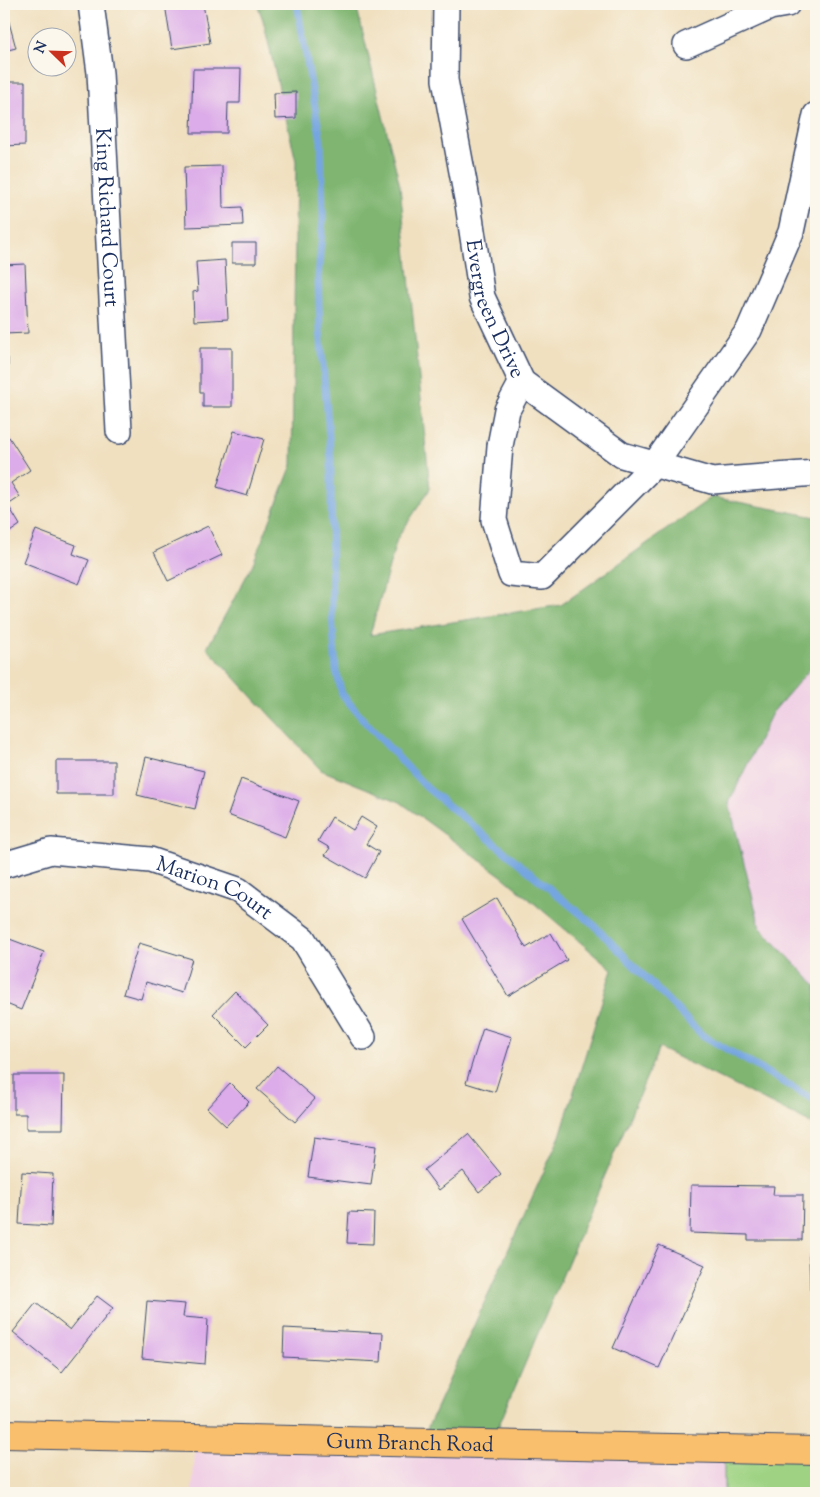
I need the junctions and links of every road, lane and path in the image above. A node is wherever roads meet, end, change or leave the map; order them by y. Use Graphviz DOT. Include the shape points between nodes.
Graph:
graph roads {
  1 [pos="91,4"];
  2 [pos="446,4"];
  3 [pos="787,4"];
  4 [pos="686,45"];
  5 [pos="816,115"];
  6 [pos="522,382"];
  7 [pos="119,431"];
  8 [pos="655,464"];
  9 [pos="816,473"];
  10 [pos="4,866"];
  11 [pos="363,1036"];
  12 [pos="4,1434"];
  13 [pos="816,1451"];
  1 -- 7 [label="street, King Richard Court" via="100,73"];
  2 -- 6 [label="street, Evergreen Drive" via="445,80 482,298"];
  3 -- 4 [label="street" via="770,7"];
  5 -- 8 [label="street" via="791,232 749,330"];
  6 -- 8 [label="street, Evergreen Drive" via="622,455"];
  6 -- 8 [label="street" via="507,410 494,520 510,574 542,576"];
  8 -- 9 [label="street, Evergreen Drive" via="712,481"];
  10 -- 11 [label="street, Marion Court" via="51,851 150,860 238,890 304,939"];
  12 -- 13 [label="main road, Gum Branch Road"];
}
